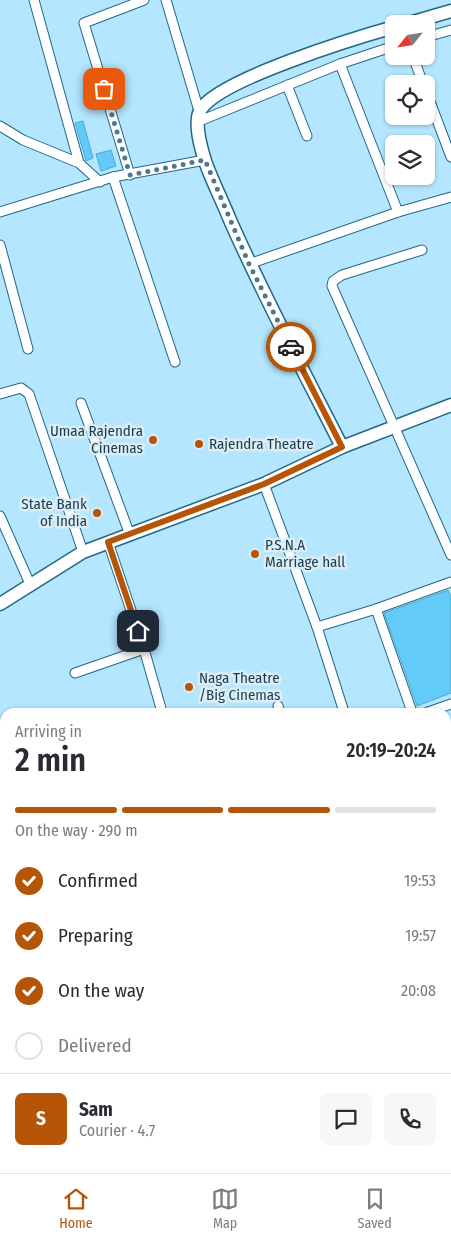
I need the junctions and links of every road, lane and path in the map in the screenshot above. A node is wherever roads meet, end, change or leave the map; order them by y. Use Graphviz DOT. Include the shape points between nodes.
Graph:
graph roads {
  1 [pos="34,0"];
  2 [pos="144,0"];
  3 [pos="166,0"];
  4 [pos="451,11"];
  5 [pos="435,16"];
  6 [pos="385,30"];
  7 [pos="451,30"];
  8 [pos="435,34"];
  9 [pos="385,49"];
  10 [pos="340,64"];
  11 [pos="287,85"];
  12 [pos="435,115"];
  13 [pos="198,117"];
  14 [pos="0,126"];
  15 [pos="307,136"];
  16 [pos="451,157"];
  17 [pos="205,160"];
  18 [pos="79,164"];
  19 [pos="130,175"];
  20 [pos="113,177"];
  21 [pos="100,182"];
  22 [pos="451,197"];
  23 [pos="0,212"];
  24 [pos="398,212"];
  25 [pos="0,245"];
  26 [pos="422,250"];
  27 [pos="249,264"];
  28 [pos="28,349"];
  29 [pos="175,362"];
  30 [pos="0,394"];
  31 [pos="81,403"];
  32 [pos="451,405"];
  33 [pos="394,427"];
  34 [pos="342,447"];
  35 [pos="264,484"];
  36 [pos="0,516"];
  37 [pos="130,535"];
  38 [pos="108,542"];
  39 [pos="83,552"];
  40 [pos="451,555"];
  41 [pos="451,582"];
  42 [pos="30,584"];
  43 [pos="0,604"];
  44 [pos="376,609"];
  45 [pos="317,627"];
  46 [pos="144,649"];
  47 [pos="75,673"];
  48 [pos="161,708"];
  49 [pos="343,708"];
  50 [pos="411,708"];
  1 -- 18 [label="street"];
  2 -- 19 [label="street" via="84,23"];
  3 -- 13 [label="street"];
  4 -- 5 [label="street"];
  6 -- 13 [label="street" via="242,81 220,92"];
  7 -- 8 [label="street"];
  9 -- 10 [label="street"];
  10 -- 11 [label="street"];
  10 -- 24 [label="street"];
  11 -- 13 [label="street"];
  11 -- 15 [label="street"];
  12 -- 16 [label="street"];
  13 -- 17 [label="street"];
  14 -- 18 [label="street" via="23,140"];
  17 -- 19 [label="street"];
  17 -- 27 [label="street"];
  18 -- 21 [label="street"];
  19 -- 20 [label="street"];
  20 -- 21 [label="street"];
  20 -- 29 [label="street"];
  21 -- 23 [label="street"];
  22 -- 24 [label="street"];
  24 -- 27 [label="street"];
  25 -- 28 [label="street"];
  26 -- 33 [label="street" via="342,275 333,281 332,286"];
  27 -- 34 [label="street"];
  30 -- 39 [label="street" via="20,388 29,394"];
  31 -- 37 [label="street"];
  32 -- 33 [label="street"];
  33 -- 34 [label="street"];
  33 -- 40 [label="street"];
  34 -- 35 [label="street"];
  35 -- 37 [label="street"];
  35 -- 45 [label="street"];
  36 -- 42 [label="street"];
  37 -- 38 [label="street"];
  38 -- 39 [label="street"];
  38 -- 46 [label="street"];
  39 -- 42 [label="street"];
  41 -- 44 [label="street"];
  42 -- 43 [label="street"];
  44 -- 45 [label="street"];
  44 -- 50 [label="street"];
  45 -- 49 [label="street"];
  46 -- 47 [label="street"];
  46 -- 48 [label="street"];
}
